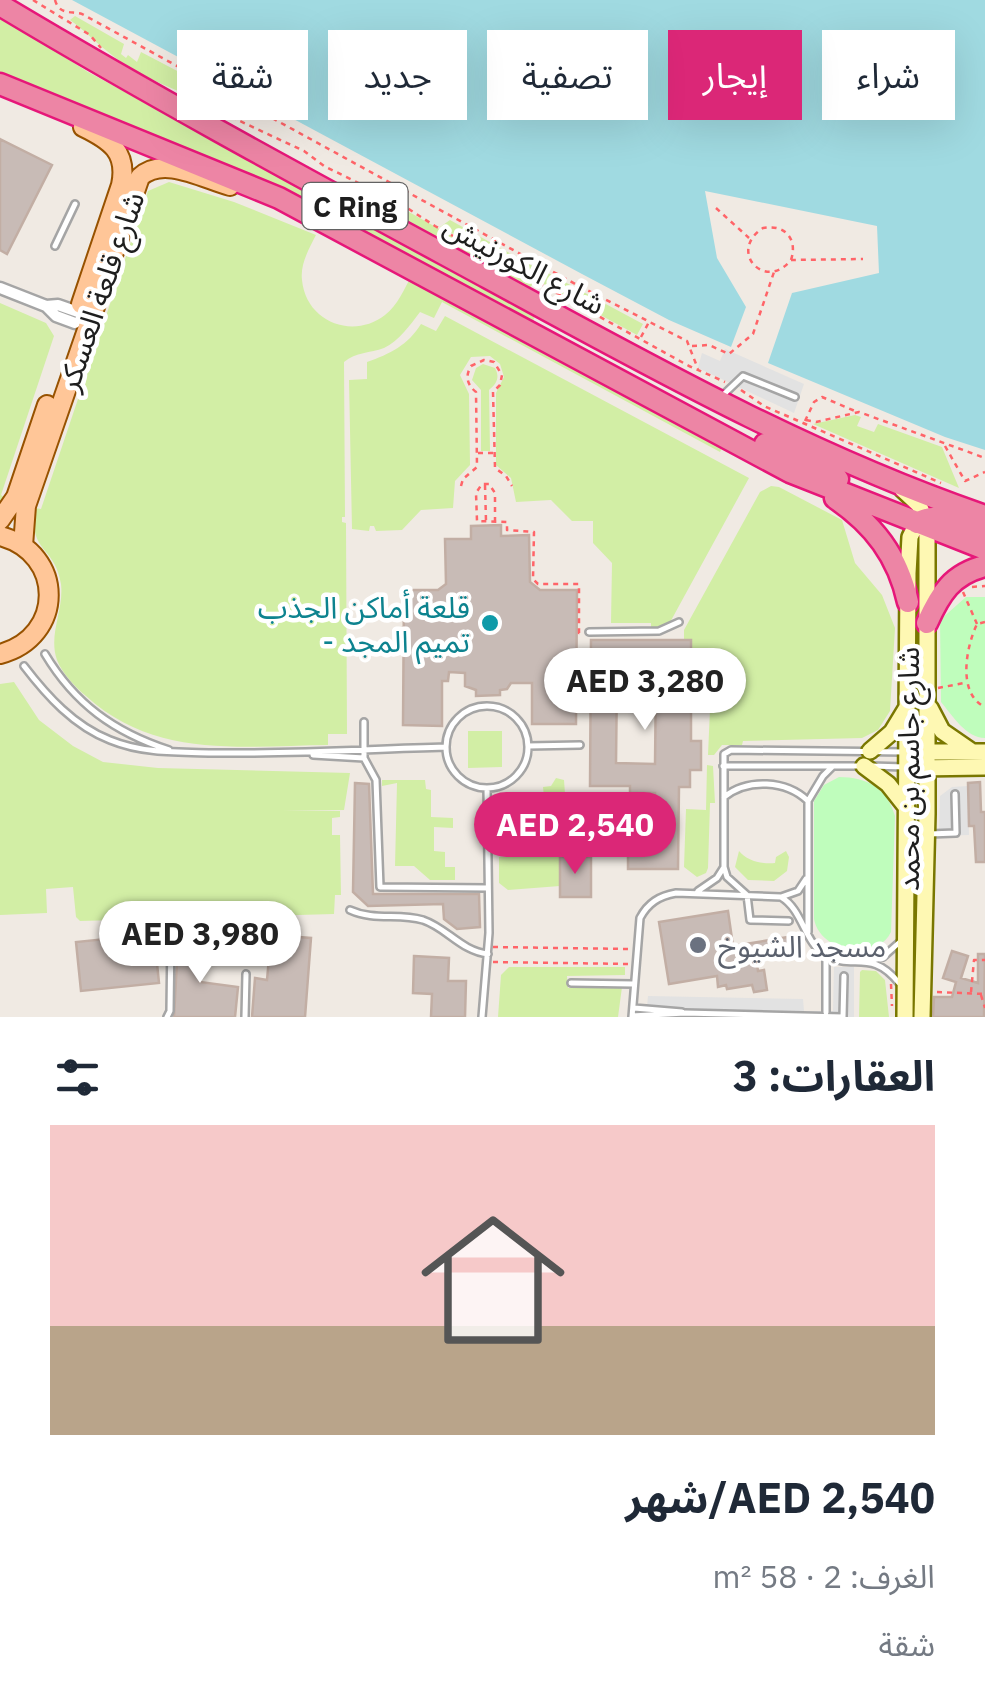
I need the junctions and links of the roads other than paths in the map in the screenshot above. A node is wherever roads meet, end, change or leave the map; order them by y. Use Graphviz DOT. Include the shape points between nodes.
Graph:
graph roads {
  1 [pos="0,5"];
  2 [pos="0,84"];
  3 [pos="36,100"];
  4 [pos="279,198"];
  5 [pos="75,204"];
  6 [pos="55,246"];
  7 [pos="0,288"];
  8 [pos="79,318"];
  9 [pos="574,356"];
  10 [pos="738,385"];
  11 [pos="795,397"];
  12 [pos="714,400"];
  13 [pos="737,412"];
  14 [pos="809,480"];
  15 [pos="889,481"];
  16 [pos="985,516"];
  17 [pos="0,520"];
  18 [pos="923,523"];
  19 [pos="985,532"];
  20 [pos="0,536"];
  21 [pos="23,546"];
  22 [pos="985,549"];
  23 [pos="985,566"];
  24 [pos="908,602"];
  25 [pos="680,622"];
  26 [pos="927,623"];
  27 [pos="589,632"];
  28 [pos="0,654"];
  29 [pos="46,654"];
  30 [pos="24,666"];
  31 [pos="932,694"];
  32 [pos="908,705"];
  33 [pos="364,722"];
  34 [pos="580,745"];
  35 [pos="528,746"];
  36 [pos="446,747"];
  37 [pos="177,752"];
  38 [pos="364,754"];
  39 [pos="867,759"];
  40 [pos="908,760"];
  41 [pos="926,760"];
  42 [pos="979,760"];
  43 [pos="723,766"];
  44 [pos="834,766"];
  45 [pos="487,788"];
  46 [pos="956,794"];
  47 [pos="724,798"];
  48 [pos="808,801"];
  49 [pos="907,808"];
  50 [pos="927,814"];
  51 [pos="926,834"];
  52 [pos="724,867"];
  53 [pos="808,876"];
  54 [pos="488,888"];
  55 [pos="694,893"];
  56 [pos="747,895"];
  57 [pos="781,897"];
  58 [pos="350,910"];
  59 [pos="788,920"];
  60 [pos="231,930"];
  61 [pos="905,934"];
  62 [pos="808,935"];
  63 [pos="488,954"];
  64 [pos="826,955"];
  65 [pos="871,961"];
  66 [pos="246,974"];
  67 [pos="844,976"];
  68 [pos="571,983"];
  69 [pos="634,984"];
  70 [pos="912,990"];
  71 [pos="826,1012"];
  72 [pos="899,1013"];
  73 [pos="632,1014"];
  74 [pos="700,1015"];
  75 [pos="167,1017"];
  76 [pos="246,1017"];
  77 [pos="482,1017"];
  78 [pos="843,1017"];
  79 [pos="918,1017"];
  1 -- 12 [label="highway, شارع الكورنيش / C Ring" via="168,104"];
  2 -- 3 [label="highway, شارع الكورنيش / C Ring"];
  3 -- 4 [label="highway, شارع الكورنيش / C Ring"];
  3 -- 8 [label="main road, شارع قلعة العسكر" via="112,143 123,162"];
  4 -- 8 [label="main road, شارع قلعة العسكر" via="168,168 149,169 134,189"];
  4 -- 9 [label="highway, شارع الكورنيش / C Ring"];
  5 -- 6 [label="lane"];
  7 -- 8 [label="street"];
  8 -- 17 [label="main road, شارع قلعة العسكر" via="19,488"];
  8 -- 21 [label="main road, شارع قلعة العسكر" via="26,506"];
  9 -- 14 [label="highway, شارع الكورنيش / C Ring"];
  9 -- 15 [label="highway" via="606,361 870,492"];
  10 -- 11 [label="lane" via="745,376"];
  10 -- 12 [label="lane"];
  10 -- 13 [label="lane"];
  12 -- 13 [label="highway, شارع الكورنيش / C Ring"];
  13 -- 15 [label="highway, شارع الكورنيش / C Ring"];
  14 -- 18 [label="highway, شارع الكورنيش / C Ring"];
  14 -- 24 [label="highway" via="882,540"];
  15 -- 16 [label="highway, شارع الكورنيش / C Ring"];
  15 -- 18 [label="street" via="919,505"];
  18 -- 19 [label="highway" via="941,517"];
  18 -- 22 [label="highway, شارع الكورنيش / C Ring"];
  18 -- 24 [label="street, شارع جاسم بن محمد" via="909,540"];
  18 -- 26 [label="street, شارع جاسم بن محمد"];
  20 -- 21 [label="main road"];
  21 -- 28 [label="main road" via="45,573 48,608 30,639"];
  23 -- 26 [label="highway" via="951,582"];
  24 -- 32 [label="street, شارع جاسم بن محمد"];
  25 -- 27 [label="lane" via="658,631"];
  26 -- 31 [label="street, شارع جاسم بن محمد"];
  29 -- 37 [label="lane" via="104,722"];
  30 -- 37 [label="lane" via="90,730 124,745"];
  31 -- 41 [label="street, شارع جاسم بن محمد"];
  31 -- 42 [label="street" via="942,731"];
  32 -- 39 [label="street"];
  32 -- 40 [label="street, شارع جاسم بن محمد"];
  33 -- 38 [label="lane"];
  34 -- 35 [label="lane"];
  35 -- 36 [label="lane" via="514,716 488,706 463,713"];
  35 -- 45 [label="lane" via="513,779"];
  36 -- 38 [label="lane"];
  36 -- 45 [label="lane" via="462,780"];
  37 -- 38 [label="lane"];
  38 -- 54 [label="lane" via="376,780 380,887"];
  39 -- 40 [label="lane"];
  39 -- 40 [label="lane"];
  39 -- 43 [label="lane" via="731,750"];
  39 -- 44 [label="lane"];
  39 -- 49 [label="street"];
  40 -- 41 [label="street"];
  40 -- 49 [label="street, شارع جاسم بن محمد"];
  41 -- 42 [label="street"];
  41 -- 50 [label="street, شارع جاسم بن محمد"];
  42 -- 50 [label="street" via="940,783"];
  43 -- 44 [label="lane"];
  43 -- 47 [label="lane"];
  44 -- 48 [label="lane"];
  45 -- 54 [label="lane"];
  46 -- 51 [label="lane" via="956,832"];
  47 -- 48 [label="lane" via="744,785 763,784 799,792"];
  47 -- 52 [label="lane"];
  48 -- 53 [label="lane"];
  49 -- 61 [label="street, شارع جاسم بن محمد"];
  50 -- 51 [label="street, شارع جاسم بن محمد"];
  51 -- 70 [label="street, شارع جاسم بن محمد"];
  52 -- 55 [label="lane"];
  52 -- 56 [label="lane"];
  53 -- 57 [label="lane" via="798,892"];
  53 -- 62 [label="lane"];
  54 -- 63 [label="lane"];
  55 -- 56 [label="lane"];
  55 -- 69 [label="lane" via="662,896 646,907"];
  56 -- 57 [label="lane"];
  56 -- 59 [label="lane" via="750,920"];
  57 -- 62 [label="lane"];
  58 -- 63 [label="lane" via="368,918 424,920 469,950"];
  60 -- 75 [label="lane" via="171,936"];
  61 -- 65 [label="lane"];
  61 -- 70 [label="street, شارع جاسم بن محمد"];
  62 -- 64 [label="lane"];
  63 -- 77 [label="lane"];
  64 -- 65 [label="lane"];
  64 -- 71 [label="lane"];
  65 -- 70 [label="lane"];
  66 -- 76 [label="lane"];
  67 -- 78 [label="lane"];
  68 -- 69 [label="lane"];
  69 -- 73 [label="lane"];
  70 -- 72 [label="street, شارع جاسم بن محمد"];
  70 -- 79 [label="street"];
  73 -- 74 [label="lane"];
  74 -- 78 [label="lane"];
}
